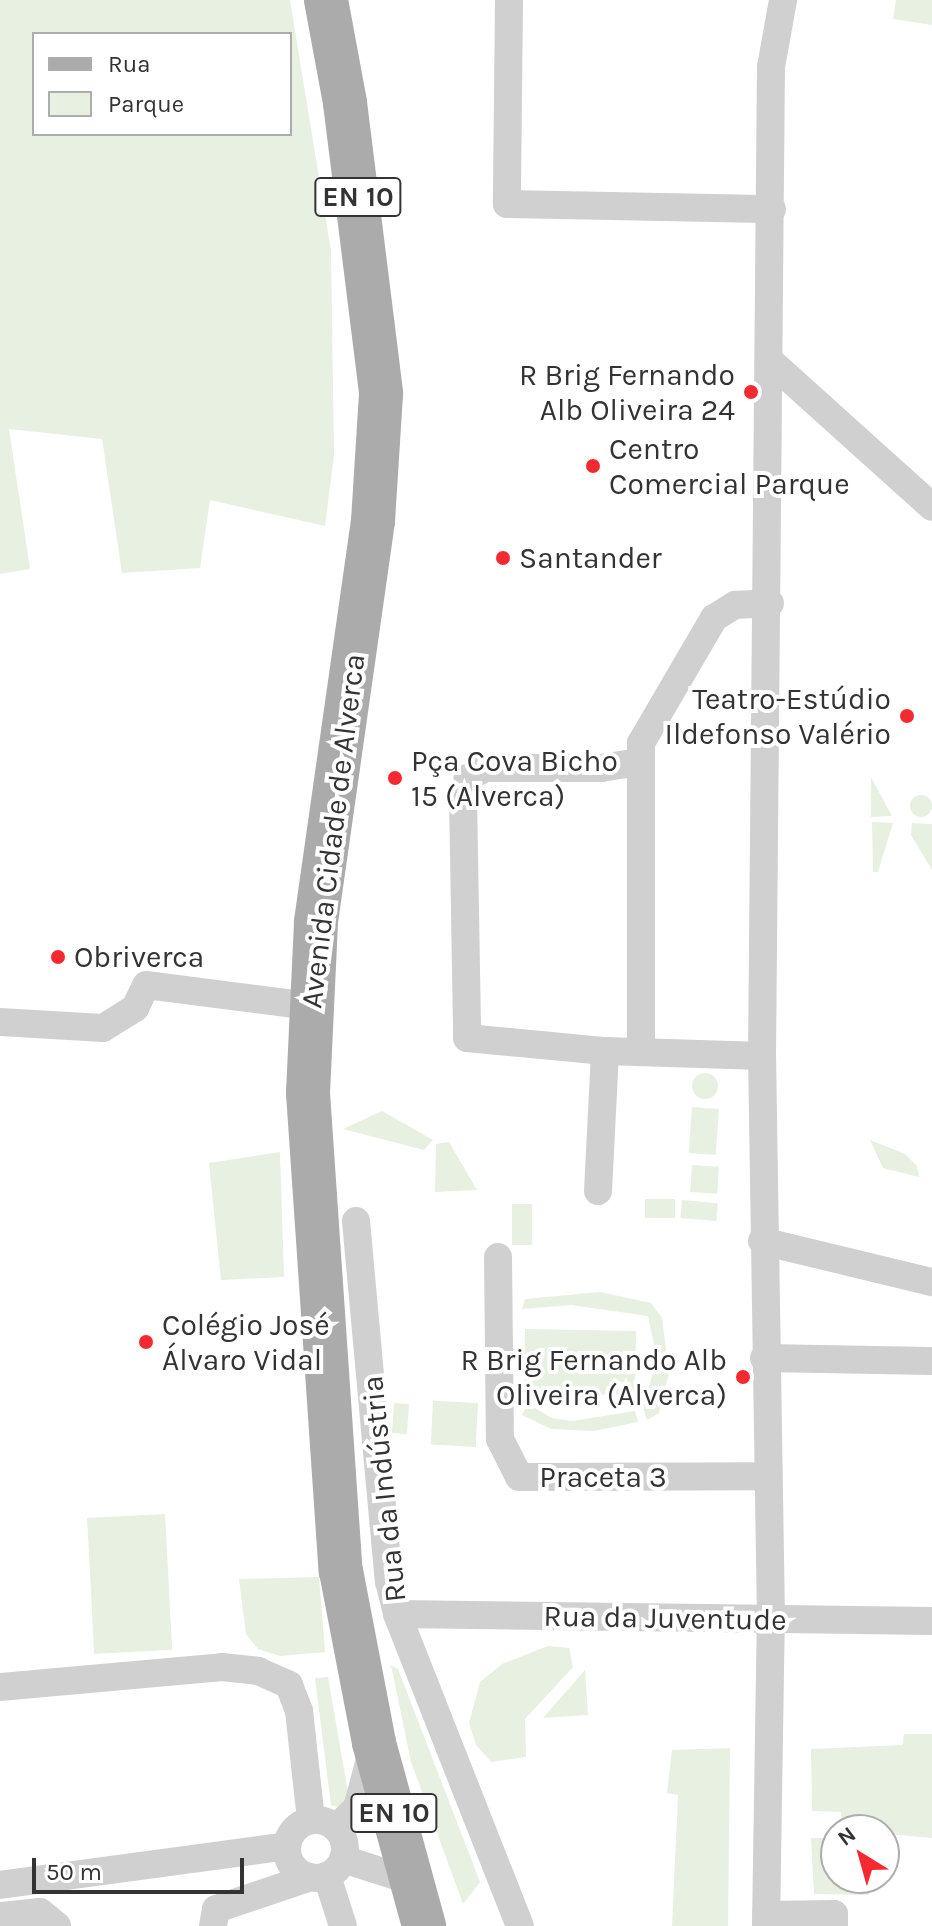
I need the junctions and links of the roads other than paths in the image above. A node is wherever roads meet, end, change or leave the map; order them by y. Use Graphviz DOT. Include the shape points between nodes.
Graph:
graph roads {
  1 [pos="326,0"];
  2 [pos="348,0"];
  3 [pos="509,0"];
  4 [pos="783,0"];
  5 [pos="772,209"];
  6 [pos="770,361"];
  7 [pos="381,394"];
  8 [pos="932,507"];
  9 [pos="770,603"];
  10 [pos="639,762"];
  11 [pos="310,1006"];
  12 [pos="0,1022"];
  13 [pos="605,1051"];
  14 [pos="641,1051"];
  15 [pos="762,1056"];
  16 [pos="598,1191"];
  17 [pos="356,1221"];
  18 [pos="762,1241"];
  19 [pos="498,1257"];
  20 [pos="932,1282"];
  21 [pos="764,1358"];
  22 [pos="932,1361"];
  23 [pos="767,1476"];
  24 [pos="397,1614"];
  25 [pos="771,1620"];
  26 [pos="932,1621"];
  27 [pos="0,1687"];
  28 [pos="374,1743"];
  29 [pos="324,1824"];
  30 [pos="287,1846"];
  31 [pos="327,1871"];
  32 [pos="414,1882"];
  33 [pos="0,1885"];
  34 [pos="0,1916"];
  35 [pos="766,1921"];
  36 [pos="57,1926"];
  37 [pos="213,1926"];
  38 [pos="343,1926"];
  39 [pos="424,1926"];
  40 [pos="436,1926"];
  41 [pos="520,1926"];
  42 [pos="834,1926"];
  1 -- 7 [label="main road, Avenida Cidade de Alverca / EN 10" via="347,119"];
  2 -- 7 [label="main road, Avenida Cidade de Alverca / EN 10" via="382,223 394,359"];
  3 -- 5 [label="street" via="507,204"];
  4 -- 5 [label="street" via="771,67"];
  5 -- 6 [label="street"];
  6 -- 8 [label="street"];
  6 -- 9 [label="street"];
  7 -- 11 [label="main road, Avenida Cidade de Alverca / EN 10" via="373,521 316,923"];
  9 -- 10 [label="street" via="735,605 714,618 650,720"];
  9 -- 15 [label="street"];
  10 -- 13 [label="street" via="602,768 485,768 468,778 463,797 467,1038"];
  10 -- 14 [label="street"];
  11 -- 12 [label="street" via="146,985 135,1008 103,1028"];
  11 -- 28 [label="main road, Avenida Cidade de Alverca / EN 10" via="308,1107 341,1571"];
  13 -- 14 [label="street"];
  13 -- 16 [label="street"];
  14 -- 15 [label="street"];
  15 -- 18 [label="street"];
  17 -- 24 [label="street, Rua da Indústria" via="389,1581"];
  18 -- 20 [label="street"];
  18 -- 21 [label="street"];
  19 -- 23 [label="street, Praceta 3" via="500,1439 519,1477"];
  21 -- 22 [label="street"];
  21 -- 23 [label="street"];
  23 -- 25 [label="street"];
  24 -- 25 [label="street, Rua da Juventude"];
  24 -- 41 [label="street, Rua da Indústria"];
  25 -- 26 [label="street, Rua da Juventude"];
  25 -- 35 [label="street"];
  27 -- 29 [label="street" via="222,1667 258,1671 289,1685"];
  28 -- 29 [label="street" via="357,1808"];
  28 -- 32 [label="main road, Avenida Cidade de Alverca / EN 10"];
  29 -- 30 [label="street" via="295,1830"];
  29 -- 31 [label="street" via="344,1842"];
  30 -- 31 [label="street" via="296,1870"];
  30 -- 33 [label="street"];
  31 -- 32 [label="street"];
  31 -- 37 [label="street" via="216,1909"];
  31 -- 38 [label="street"];
  32 -- 39 [label="main road, Avenida Cidade de Alverca / EN 10"];
  32 -- 40 [label="main road, Avenida Cidade de Alverca / EN 10"];
  34 -- 36 [label="street" via="40,1912"];
  35 -- 42 [label="street" via="834,1914"];
}
